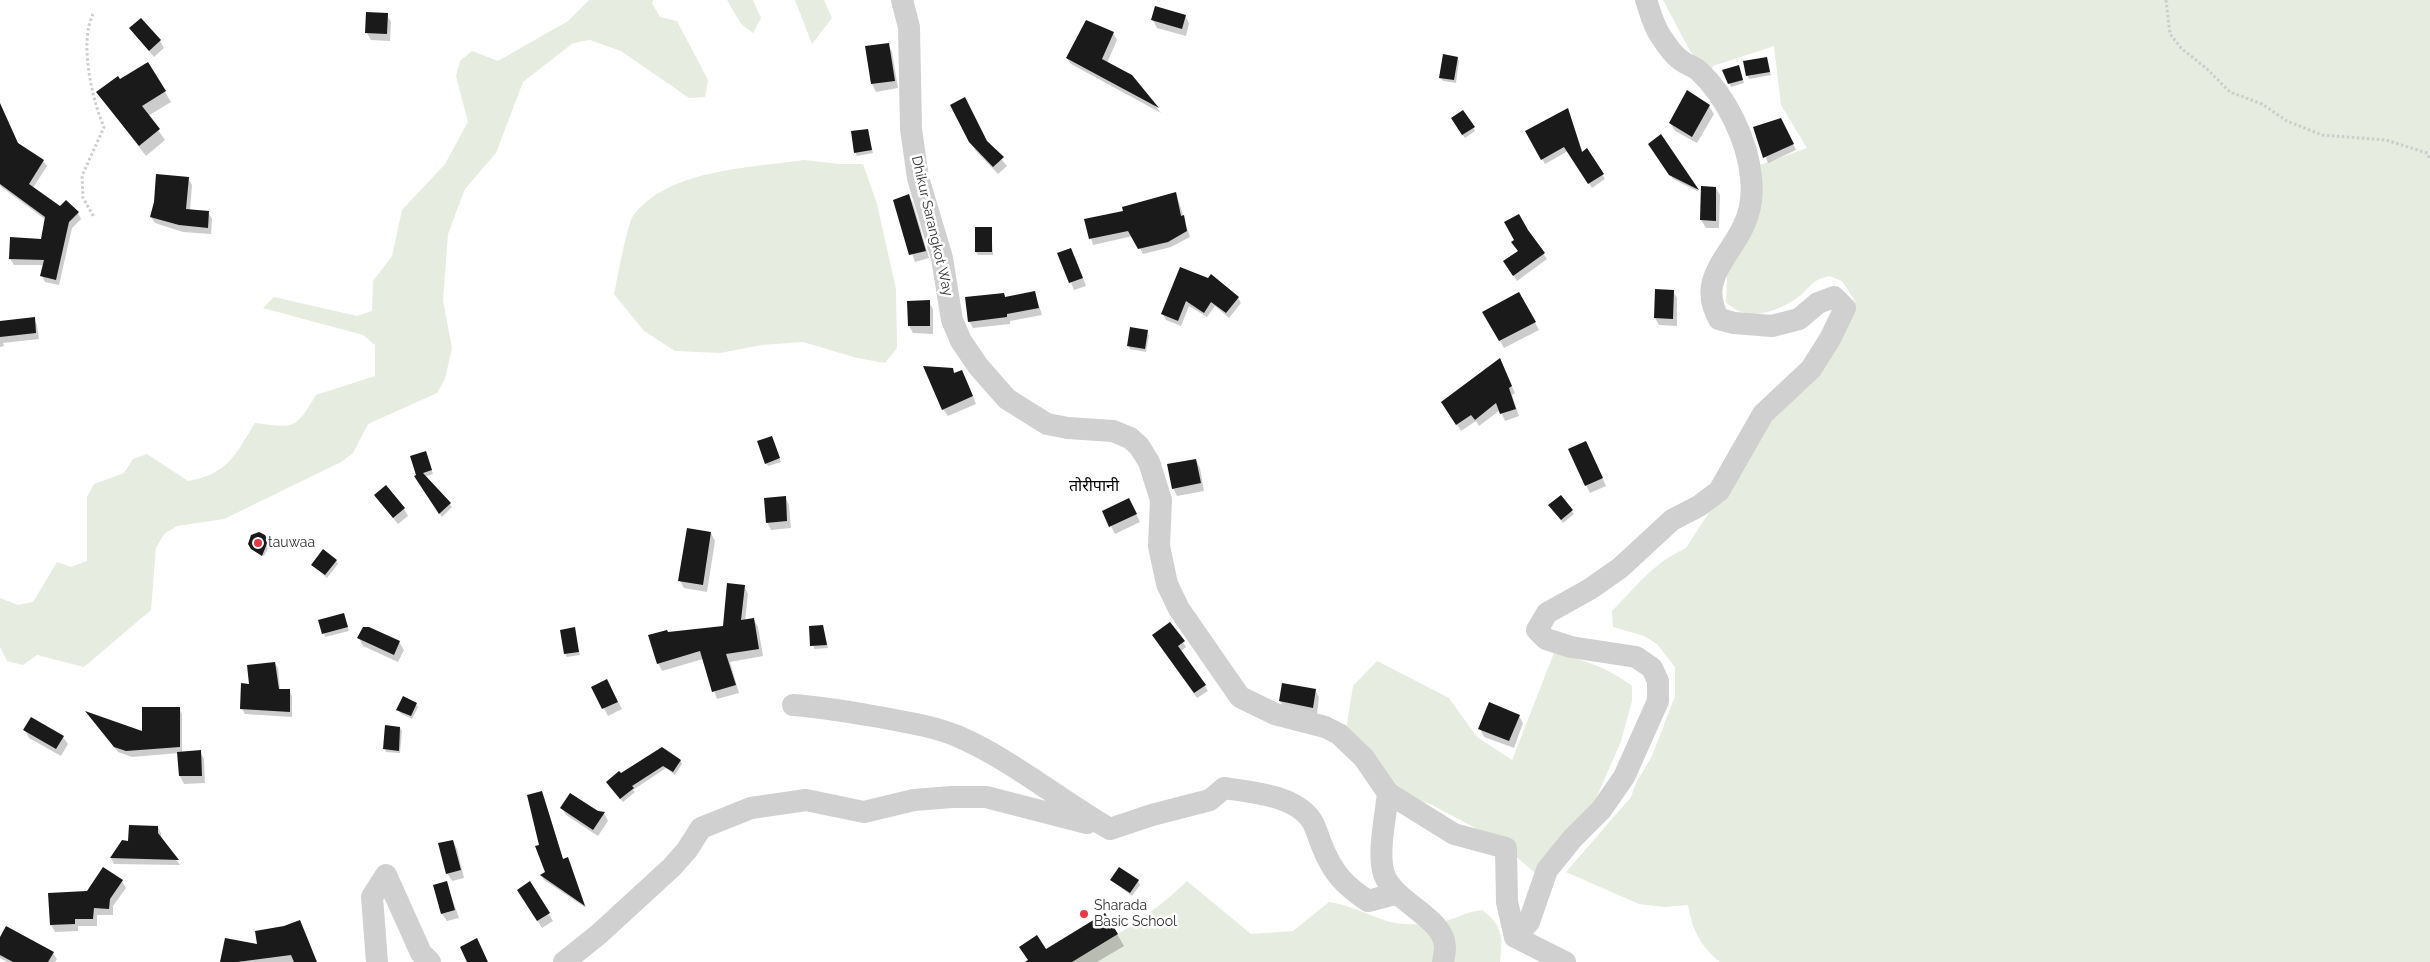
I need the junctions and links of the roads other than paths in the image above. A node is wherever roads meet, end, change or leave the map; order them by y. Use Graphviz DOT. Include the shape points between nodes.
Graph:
graph roads {
  1 [pos="902,0"];
  2 [pos="1646,0"];
  3 [pos="793,706"];
  4 [pos="1388,793"];
  5 [pos="1110,829"];
  6 [pos="1395,894"];
  7 [pos="1515,936"];
  8 [pos="377,962"];
  9 [pos="430,962"];
  10 [pos="564,962"];
  11 [pos="1443,962"];
  12 [pos="1566,962"];
  1 -- 4 [label="street, Dhikur Sarangkot Way" via="909,28 911,129 918,178 942,258 952,320 961,341 996,386 1028,414 1061,427 1113,431 1139,446 1149,462 1161,500 1159,546 1167,584 1179,609 1229,682 1240,696 1252,704 1275,714 1325,726 1339,734 1364,758"];
  2 -- 7 [label="street" via="1659,34 1680,61 1697,69 1716,90 1747,155 1752,178 1752,204 1743,227 1717,267 1711,305 1719,319 1772,326 1799,319 1818,303 1834,297 1845,308 1811,369 1763,414 1719,491 1672,520 1620,568 1546,613 1538,630 1546,639 1571,647 1636,657 1652,668 1658,681 1658,701 1624,778 1601,810 1547,870 1529,922"];
  3 -- 5 [label="street" via="820,707 916,724 957,736 1003,761"];
  4 -- 6 [label="street" via="1382,860 1384,875"];
  4 -- 7 [label="street" via="1454,834 1506,848 1507,902"];
  5 -- 6 [label="street" via="1210,800 1224,788 1266,795 1290,803 1311,820 1329,864 1346,887 1368,901"];
  5 -- 10 [label="street" via="986,798 914,800 864,812 806,800 751,808 701,828 672,867"];
  6 -- 11 [label="street" via="1442,934 1445,946"];
  7 -- 12 [label="street"];
  8 -- 9 [label="street" via="372,897 386,875 421,953"];
}
